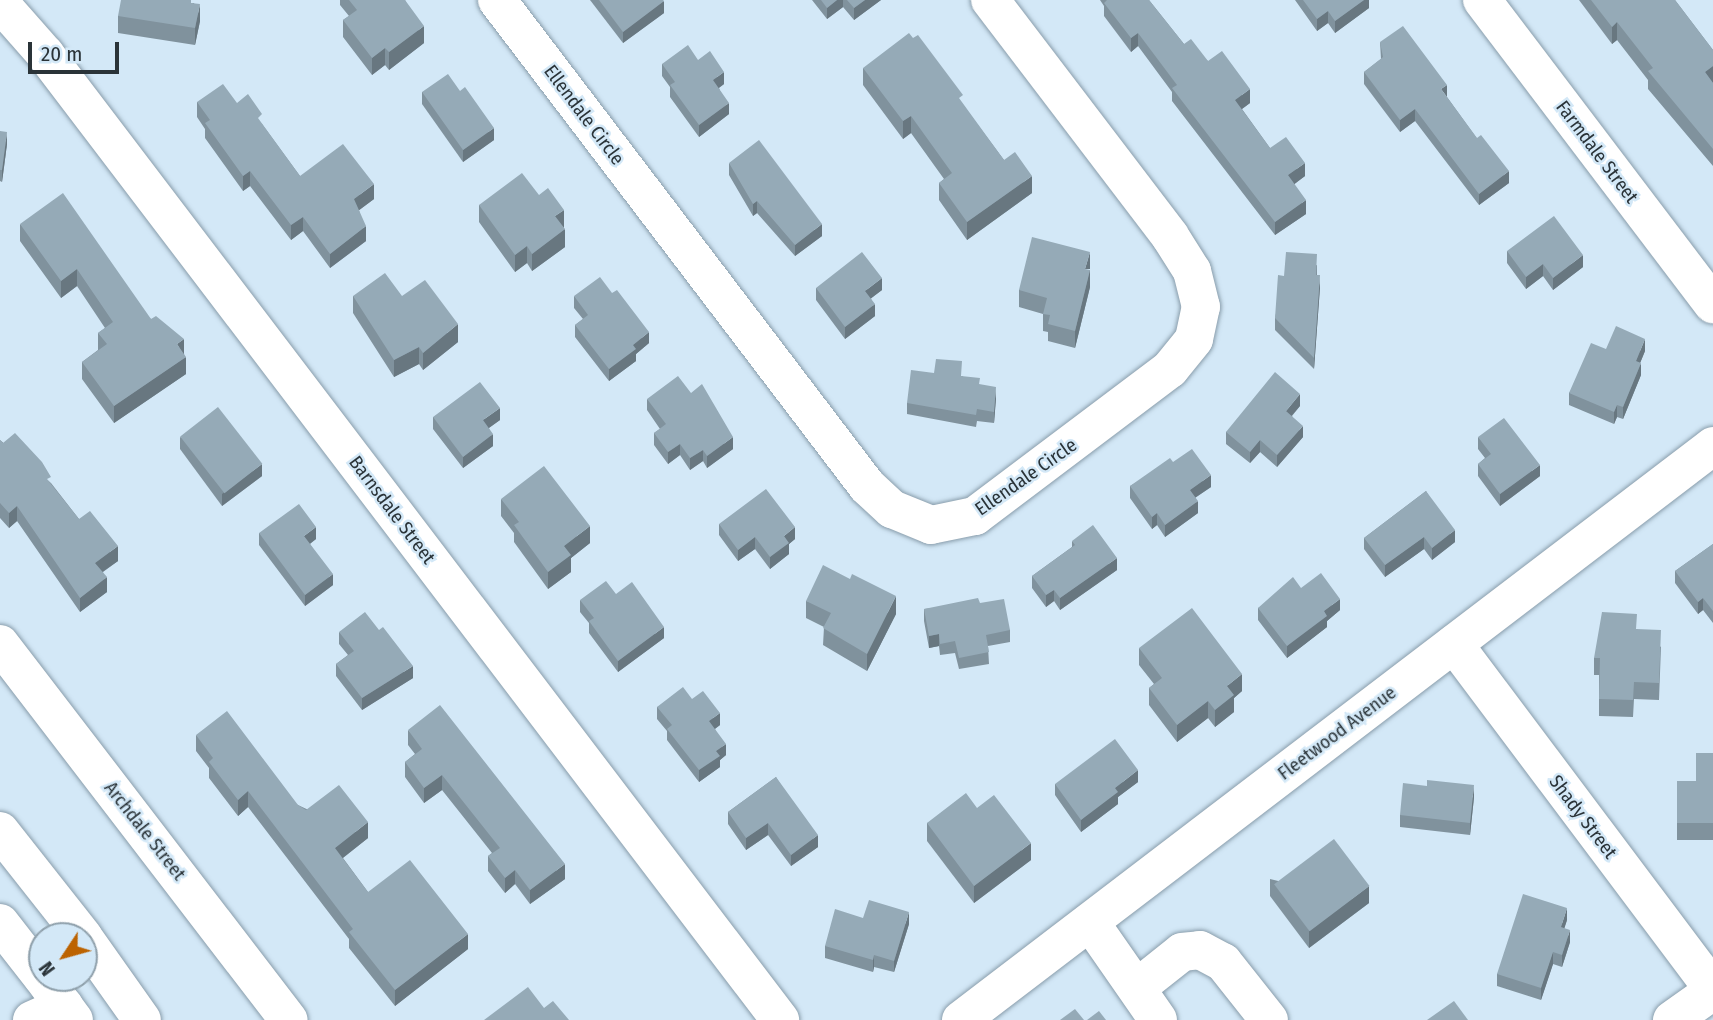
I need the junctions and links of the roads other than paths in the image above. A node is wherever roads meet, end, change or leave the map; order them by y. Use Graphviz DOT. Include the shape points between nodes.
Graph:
graph roads {
  1 [pos="497,0"];
  2 [pos="990,0"];
  3 [pos="1482,0"];
  4 [pos="0,3"];
  5 [pos="1713,304"];
  6 [pos="1713,446"];
  7 [pos="0,643"];
  8 [pos="1454,645"];
  9 [pos="0,831"];
  10 [pos="71,922"];
  11 [pos="1090,922"];
  12 [pos="0,923"];
  13 [pos="98,958"];
  14 [pos="1138,986"];
  15 [pos="1713,990"];
  16 [pos="51,1000"];
  17 [pos="102,1020"];
  18 [pos="142,1020"];
  19 [pos="289,1020"];
  20 [pos="780,1020"];
  21 [pos="961,1020"];
  22 [pos="1158,1020"];
  23 [pos="1269,1020"];
  24 [pos="1672,1020"];
  1 -- 2 [label="street, Ellendale Circle" via="867,486 892,509 931,525 975,516 1170,369 1194,339 1201,307 1192,271 1170,236"];
  3 -- 5 [label="street, Farmdale Street"];
  4 -- 20 [label="street, Barnsdale Street" via="45,54"];
  6 -- 8 [label="street, Fleetwood Avenue"];
  7 -- 19 [label="street, Archdale Street"];
  8 -- 11 [label="street, Fleetwood Avenue"];
  8 -- 15 [label="street, Shady Street"];
  9 -- 10 [label="street"];
  11 -- 14 [label="street"];
  11 -- 21 [label="street, Fleetwood Avenue"];
  12 -- 16 [label="street"];
  13 -- 18 [label="street"];
  14 -- 22 [label="street"];
  14 -- 23 [label="street" via="1182,952 1200,950 1223,962"];
  15 -- 24 [label="street"];
  16 -- 17 [label="street" via="82,1003"];
}
